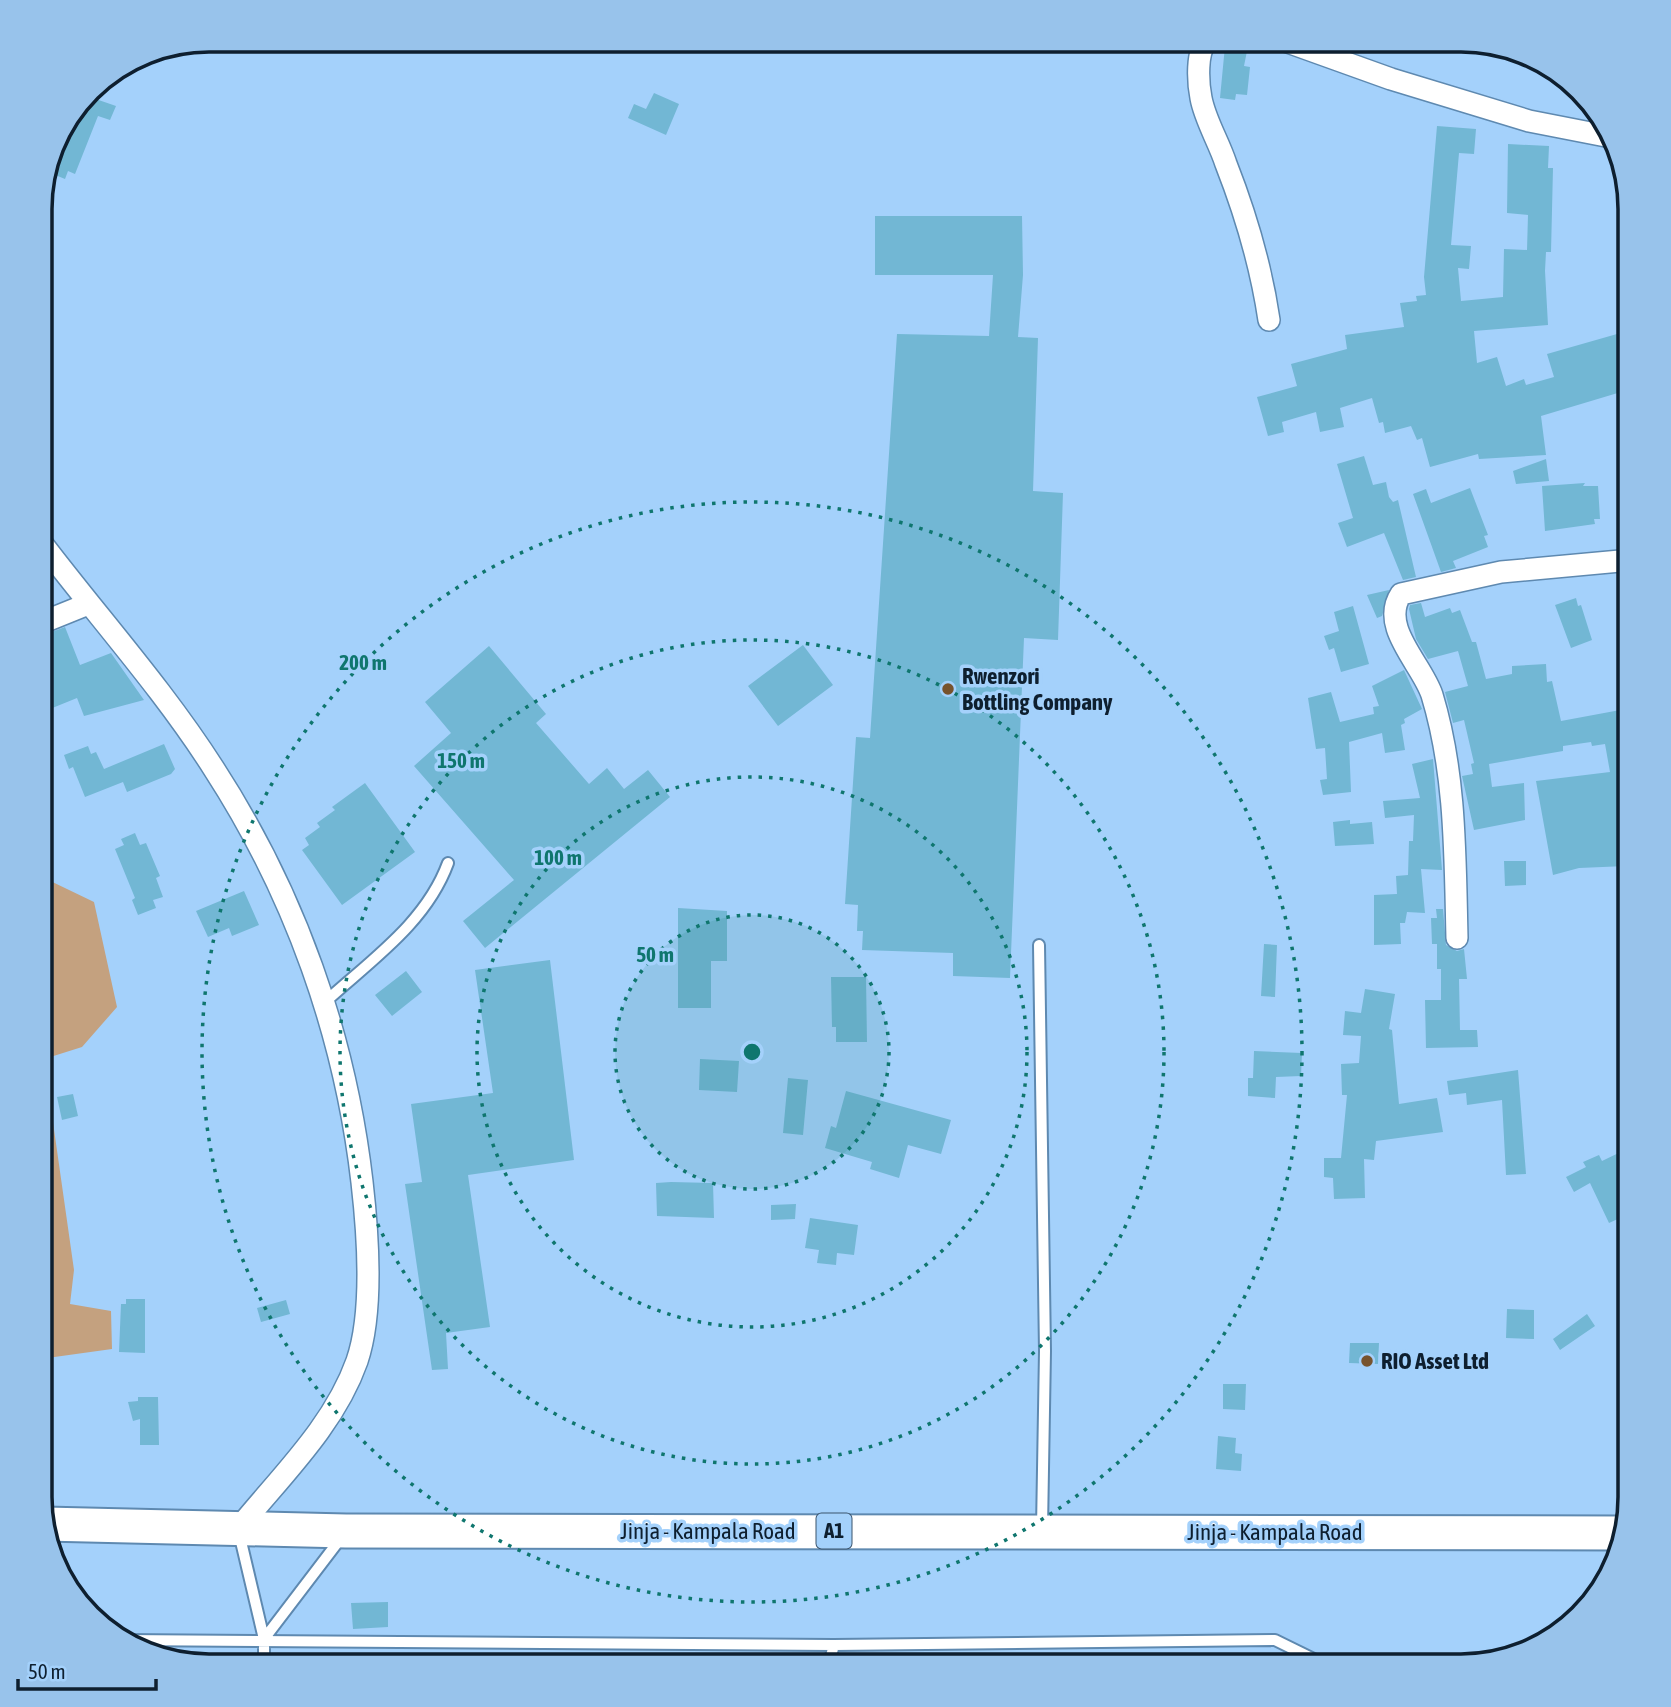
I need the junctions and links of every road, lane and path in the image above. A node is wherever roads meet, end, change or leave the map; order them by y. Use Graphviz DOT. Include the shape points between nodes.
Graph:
graph roads {
  1 [pos="1202,53"];
  2 [pos="1318,53"];
  3 [pos="1600,135"];
  4 [pos="1269,320"];
  5 [pos="53,557"];
  6 [pos="1618,562"];
  7 [pos="88,604"];
  8 [pos="53,618"];
  9 [pos="448,863"];
  10 [pos="1457,938"];
  11 [pos="1039,945"];
  12 [pos="325,1002"];
  13 [pos="55,1524"];
  14 [pos="238,1529"];
  15 [pos="346,1531"];
  16 [pos="1042,1531"];
  17 [pos="1614,1533"];
  18 [pos="264,1639"];
  19 [pos="143,1640"];
  20 [pos="834,1645"];
  21 [pos="264,1654"];
  22 [pos="832,1654"];
  23 [pos="1304,1654"];
  1 -- 4 [label="street" via="1201,98 1251,232"];
  2 -- 3 [label="street" via="1529,121"];
  5 -- 7 [label="street"];
  6 -- 10 [label="street" via="1501,572 1401,594 1395,603 1392,611 1405,645 1431,692 1454,805"];
  7 -- 8 [label="street"];
  7 -- 12 [label="street" via="215,770 284,897"];
  9 -- 12 [label="lane" via="415,921"];
  11 -- 16 [label="lane" via="1045,1351"];
  12 -- 14 [label="street" via="352,1108 365,1210 363,1338 331,1417"];
  13 -- 14 [label="highway, Jinja - Kampala Road / A1"];
  14 -- 15 [label="highway, Jinja - Kampala Road / A1"];
  14 -- 18 [label="lane"];
  15 -- 16 [label="highway, Jinja - Kampala Road / A1"];
  15 -- 18 [label="lane"];
  16 -- 17 [label="highway, Jinja - Kampala Road / A1"];
  18 -- 19 [label="lane"];
  18 -- 20 [label="lane"];
  18 -- 21 [label="lane"];
  20 -- 22 [label="lane"];
  20 -- 23 [label="lane" via="1275,1640"];
}
